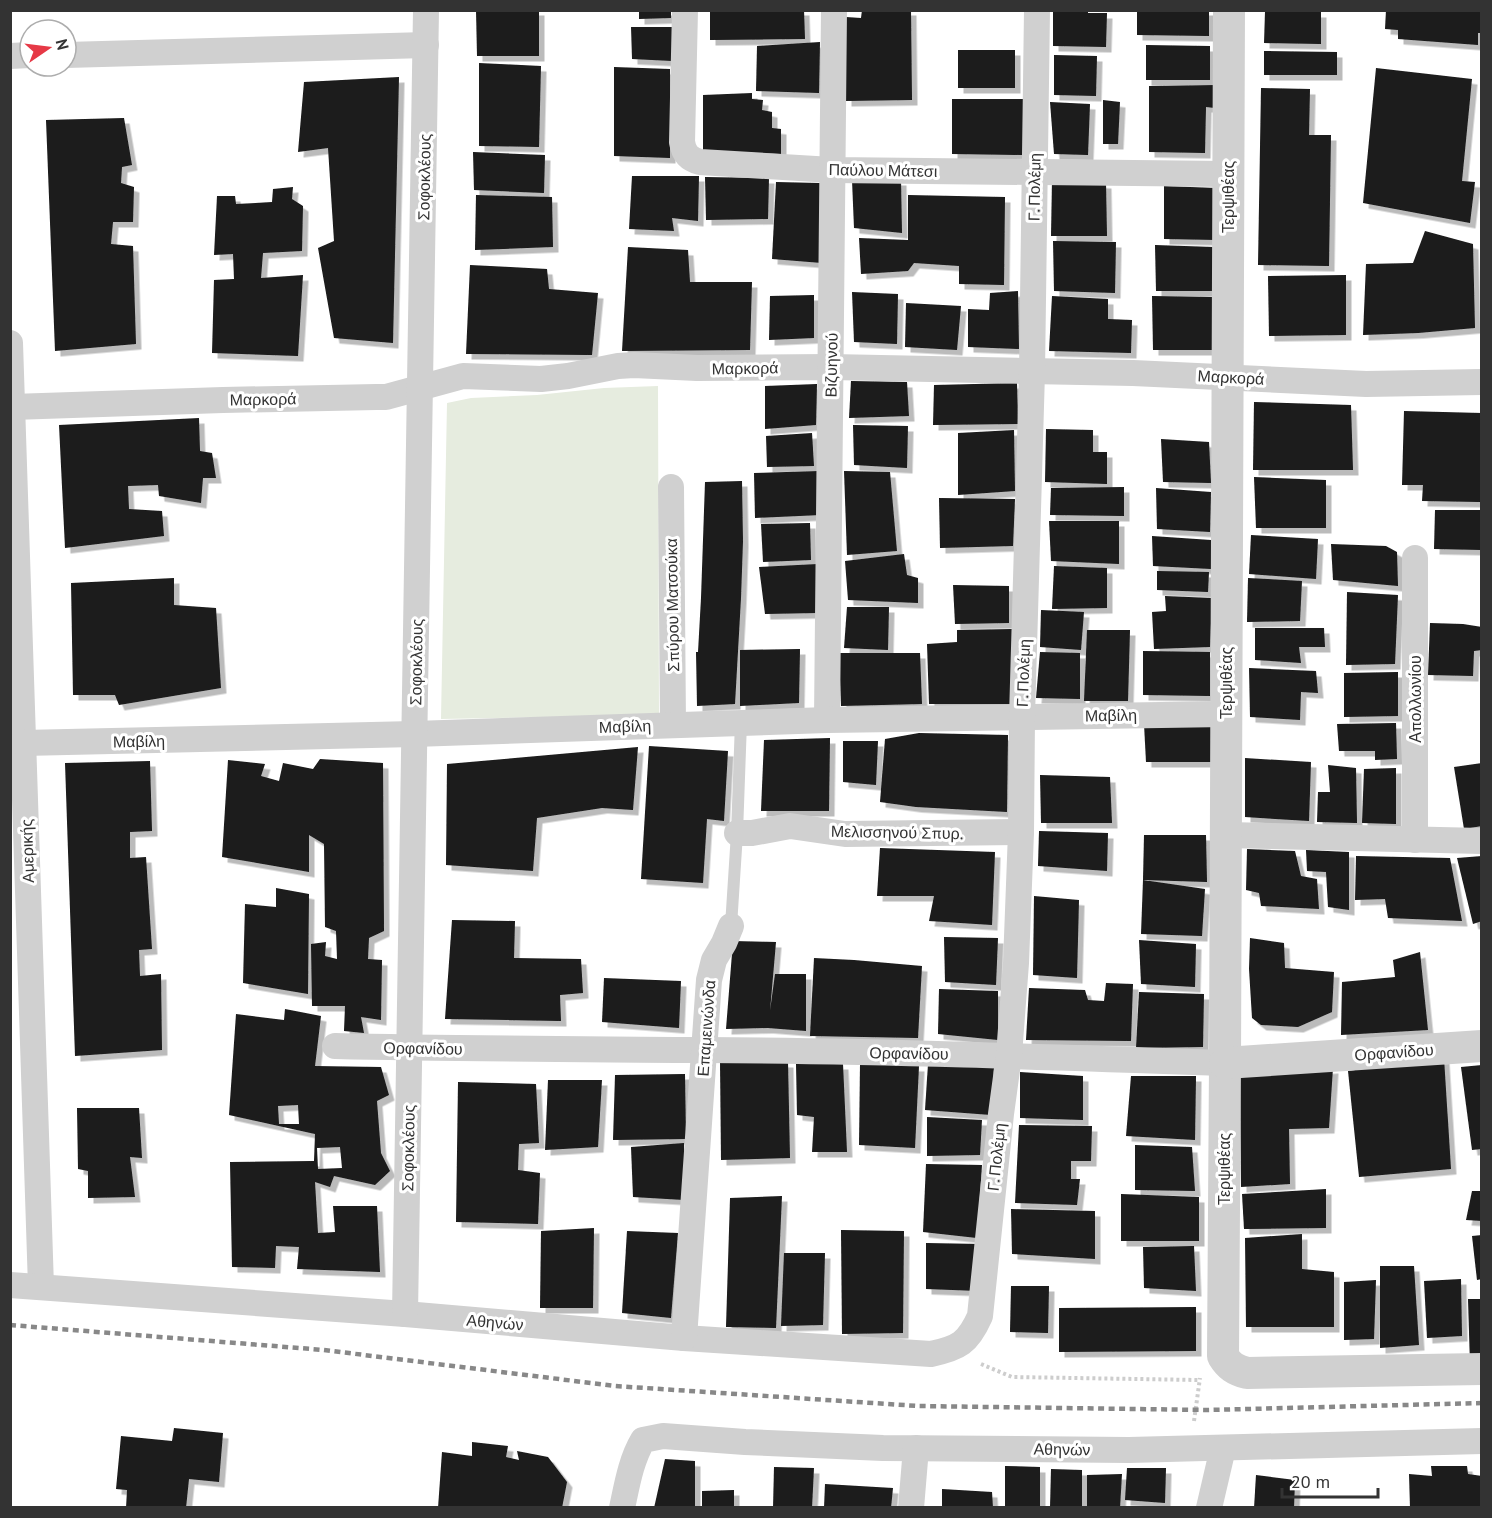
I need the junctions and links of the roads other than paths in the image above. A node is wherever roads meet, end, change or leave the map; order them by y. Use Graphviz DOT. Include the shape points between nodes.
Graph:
graph roads {
  1 [pos="426,10"];
  2 [pos="685,10"];
  3 [pos="834,10"];
  4 [pos="1037,10"];
  5 [pos="1228,10"];
  6 [pos="426,45"];
  7 [pos="78,54"];
  8 [pos="832,170"];
  9 [pos="1034,171"];
  10 [pos="1228,174"];
  11 [pos="10,343"];
  12 [pos="831,367"];
  13 [pos="1032,372"];
  14 [pos="1227,377"];
  15 [pos="1482,382"];
  16 [pos="421,387"];
  17 [pos="12,406"];
  18 [pos="670,487"];
  19 [pos="1415,558"];
  20 [pos="1226,714"];
  21 [pos="1022,717"];
  22 [pos="827,720"];
  23 [pos="741,722"];
  24 [pos="673,724"];
  25 [pos="414,734"];
  26 [pos="23,743"];
  27 [pos="1021,832"];
  28 [pos="737,833"];
  29 [pos="1226,835"];
  30 [pos="1415,840"];
  31 [pos="1482,842"];
  32 [pos="19,843"];
  33 [pos="731,926"];
  34 [pos="335,1046"];
  35 [pos="1482,1046"];
  36 [pos="411,1048"];
  37 [pos="705,1050"];
  38 [pos="1009,1055"];
  39 [pos="1225,1063"];
  40 [pos="10,1285"];
  41 [pos="41,1287"];
  42 [pos="405,1314"];
  43 [pos="684,1338"];
  44 [pos="950,1350"];
  45 [pos="1482,1369"];
  46 [pos="1482,1441"];
  47 [pos="916,1448"];
  48 [pos="1223,1448"];
  49 [pos="622,1508"];
  50 [pos="911,1508"];
  51 [pos="1209,1508"];
  1 -- 6 [label="street, Σοφοκλέους"];
  2 -- 8 [label="street, Παύλου Μάτεσι" via="682,142 687,156 700,162"];
  3 -- 8 [label="street, Βιζυηνού"];
  4 -- 9 [label="street, Γ. Πολέμη"];
  5 -- 10 [label="street, Τερψιθέας"];
  6 -- 7 [label="street"];
  6 -- 16 [label="street, Σοφοκλέους"];
  8 -- 9 [label="street, Παύλου Μάτεσι"];
  8 -- 12 [label="street, Βιζυηνού"];
  9 -- 10 [label="street, Παύλου Μάτεσι"];
  9 -- 13 [label="street, Γ. Πολέμη"];
  10 -- 14 [label="street, Τερψιθέας"];
  11 -- 17 [label="street, Αμερικής"];
  12 -- 13 [label="street, Μαρκορά"];
  12 -- 16 [label="street, Μαρκορά" via="618,366 542,380 464,376"];
  12 -- 22 [label="street, Βιζυηνού"];
  13 -- 14 [label="street, Μαρκορά"];
  13 -- 21 [label="street, Γ. Πολέμη"];
  14 -- 15 [label="street, Μαρκορά" via="1349,383"];
  14 -- 20 [label="street, Τερψιθέας"];
  16 -- 17 [label="street, Μαρκορά" via="387,397"];
  16 -- 25 [label="street, Σοφοκλέους"];
  17 -- 26 [label="street, Αμερικής"];
  18 -- 24 [label="street, Σπύρου Ματσούκα"];
  19 -- 30 [label="street, Απολλωνίου"];
  20 -- 21 [label="street, Μαβίλη"];
  20 -- 29 [label="street, Τερψιθέας"];
  21 -- 22 [label="street, Μαβίλη"];
  21 -- 27 [label="street, Γ. Πολέμη"];
  22 -- 23 [label="street, Μαβίλη"];
  23 -- 24 [label="street, Μαβίλη"];
  23 -- 28 [label="lane, Επαμεινώνδα"];
  24 -- 25 [label="street, Μαβίλη"];
  25 -- 26 [label="street, Μαβίλη"];
  25 -- 36 [label="street, Σοφοκλέους"];
  26 -- 32 [label="street, Αμερικής"];
  27 -- 28 [label="street, Μελισσηνού Σπυρ." via="845,834 790,826"];
  27 -- 38 [label="street, Γ. Πολέμη"];
  28 -- 33 [label="lane, Επαμεινώνδα"];
  29 -- 30 [label="street"];
  29 -- 39 [label="street, Τερψιθέας"];
  30 -- 31 [label="street"];
  32 -- 41 [label="street, Αμερικής"];
  33 -- 37 [label="street, Επαμεινώνδα" via="709,980"];
  34 -- 36 [label="street, Ορφανίδου"];
  35 -- 39 [label="street, Ορφανίδου"];
  36 -- 37 [label="street, Ορφανίδου"];
  36 -- 42 [label="street, Σοφοκλέους"];
  37 -- 38 [label="street, Ορφανίδου"];
  37 -- 43 [label="street, Επαμεινώνδα"];
  38 -- 39 [label="street, Ορφανίδου"];
  38 -- 44 [label="street, Γ. Πολέμη" via="980,1316 964,1342"];
  39 -- 45 [label="street, Τερψιθέας" via="1223,1356 1228,1364 1247,1373"];
  40 -- 41 [label="street, Αθηνών"];
  41 -- 42 [label="street, Αθηνών"];
  42 -- 43 [label="street, Αθηνών"];
  43 -- 44 [label="street, Αθηνών" via="931,1354"];
  46 -- 48 [label="street, Αθηνών"];
  47 -- 48 [label="street, Αθηνών"];
  47 -- 49 [label="street, Αθηνών" via="663,1436 643,1440"];
  47 -- 50 [label="street"];
  48 -- 51 [label="street"];
}
